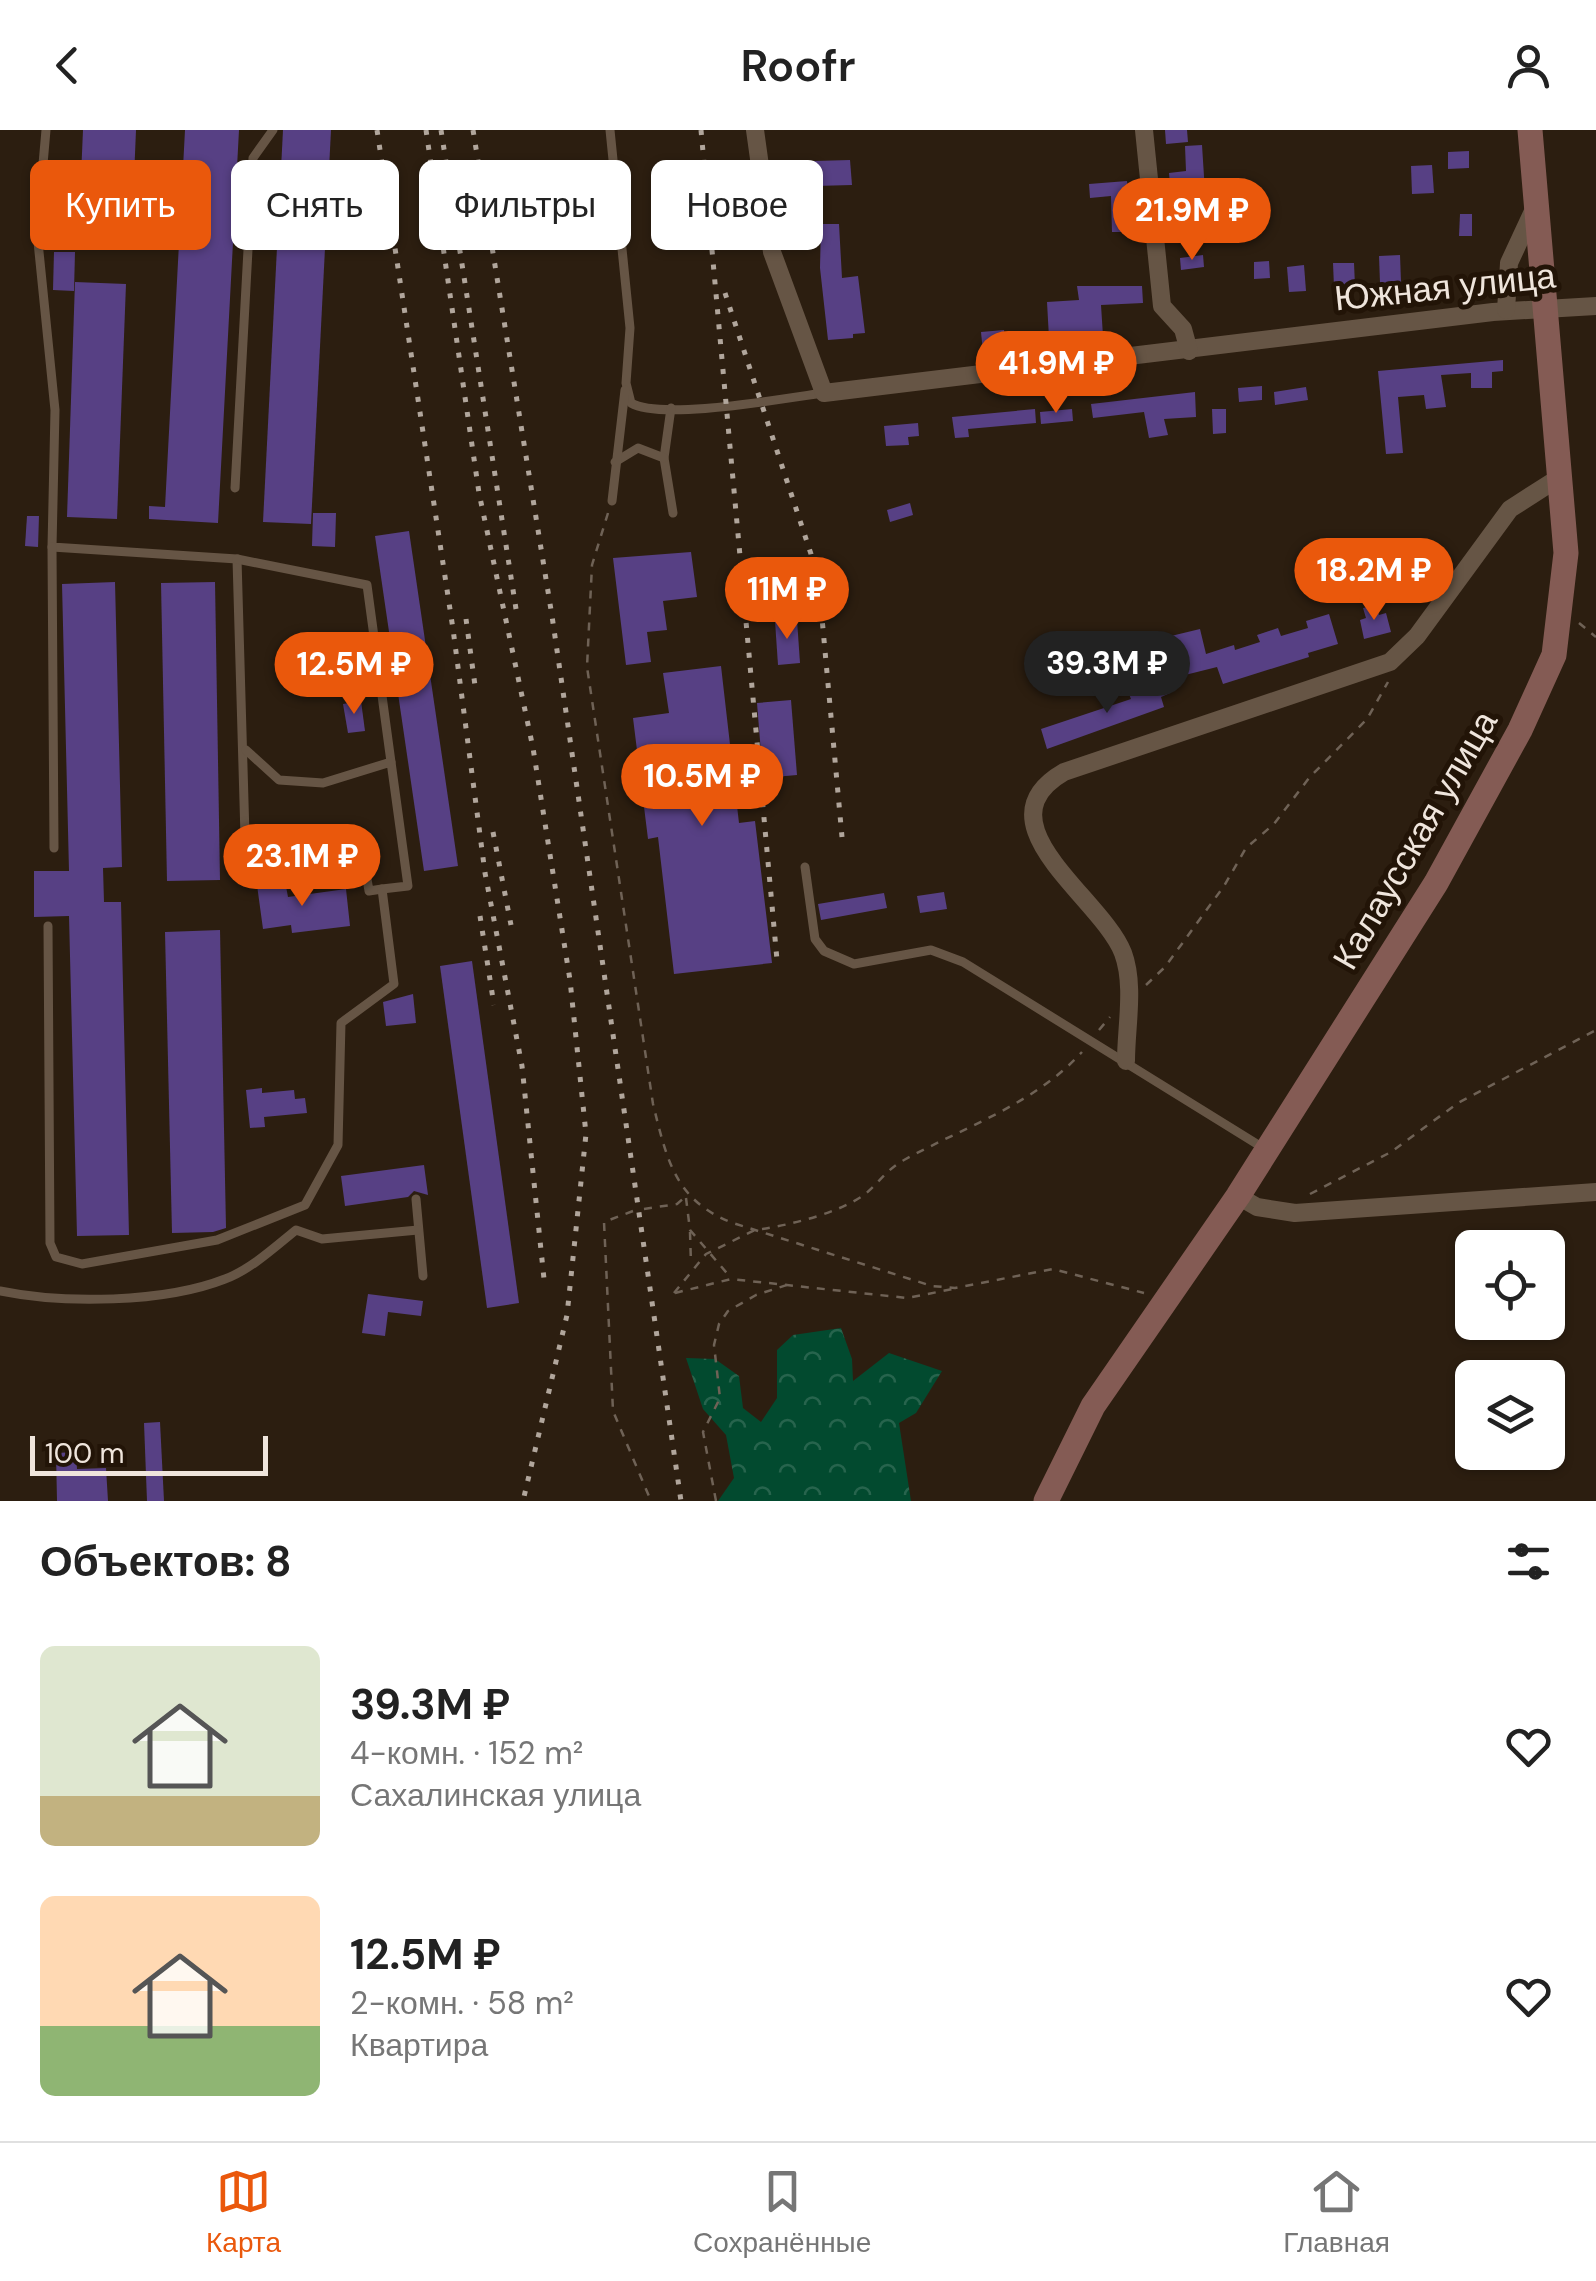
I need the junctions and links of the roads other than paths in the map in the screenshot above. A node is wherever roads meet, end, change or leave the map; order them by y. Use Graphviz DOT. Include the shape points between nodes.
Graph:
graph roads {
  1 [pos="46,130"];
  2 [pos="272,130"];
  3 [pos="610,130"];
  4 [pos="755,130"];
  5 [pos="1144,130"];
  6 [pos="1530,130"];
  7 [pos="1536,206"];
  8 [pos="1546,306"];
  9 [pos="1596,306"];
  10 [pos="1506,310"];
  11 [pos="1189,351"];
  12 [pos="626,383"];
  13 [pos="824,393"];
  14 [pos="671,408"];
  15 [pos="664,458"];
  16 [pos="615,462"];
  17 [pos="1560,476"];
  18 [pos="235,488"];
  19 [pos="612,501"];
  20 [pos="673,513"];
  21 [pos="52,547"];
  22 [pos="237,559"];
  23 [pos="246,750"];
  24 [pos="390,762"];
  25 [pos="54,848"];
  26 [pos="806,866"];
  27 [pos="382,889"];
  28 [pos="48,926"];
  29 [pos="1126,1061"];
  30 [pos="1267,1150"];
  31 [pos="1596,1192"];
  32 [pos="1238,1196"];
  33 [pos="416,1199"];
  34 [pos="418,1230"];
  35 [pos="422,1276"];
  36 [pos="0,1291"];
  37 [pos="1046,1501"];
  1 -- 21 [label="lane" via="36,232 55,410"];
  2 -- 18 [label="lane" via="253,158"];
  3 -- 12 [label="lane" via="630,328"];
  4 -- 13 [label="street" via="772,252"];
  5 -- 11 [label="street" via="1162,306 1183,329"];
  6 -- 7 [label="street, Калаусская улица"];
  7 -- 8 [label="street, Калаусская улица"];
  7 -- 10 [label="street" via="1509,263"];
  8 -- 9 [label="street, Южная улица"];
  8 -- 10 [label="street, Южная улица"];
  8 -- 17 [label="street, Калаусская улица"];
  10 -- 11 [label="street, Южная улица"];
  11 -- 13 [label="street, Южная улица"];
  12 -- 14 [label="lane" via="637,406"];
  12 -- 16 [label="lane"];
  13 -- 14 [label="lane"];
  14 -- 15 [label="lane"];
  15 -- 16 [label="lane" via="638,448"];
  15 -- 20 [label="lane"];
  16 -- 19 [label="lane"];
  17 -- 29 [label="street" via="1510,509 1417,636 1390,662 1064,772 1036,793 1038,836 1123,953"];
  17 -- 30 [label="street, Калаусская улица" via="1565,592 1554,655 1539,693 1436,883"];
  21 -- 22 [label="lane"];
  21 -- 25 [label="lane"];
  22 -- 23 [label="lane"];
  22 -- 24 [label="lane" via="367,586"];
  23 -- 24 [label="lane" via="279,780 323,783"];
  23 -- 27 [label="lane" via="246,870 292,865 293,881 366,872 369,890"];
  24 -- 27 [label="lane" via="408,886"];
  26 -- 29 [label="lane" via="814,939 824,951 854,964 931,950 964,962"];
  27 -- 28 [label="lane" via="394,984 341,1024 338,1145 305,1205 217,1240 82,1264 56,1257 50,1243"];
  29 -- 30 [label="lane"];
  30 -- 32 [label="street, Калаусская улица"];
  31 -- 32 [label="street" via="1360,1210 1278,1210"];
  32 -- 37 [label="street, Калаусская улица" via="1071,1443"];
  33 -- 34 [label="lane"];
  34 -- 35 [label="lane"];
  34 -- 36 [label="lane" via="322,1239 296,1230 227,1279 171,1292 32,1298"];
}
